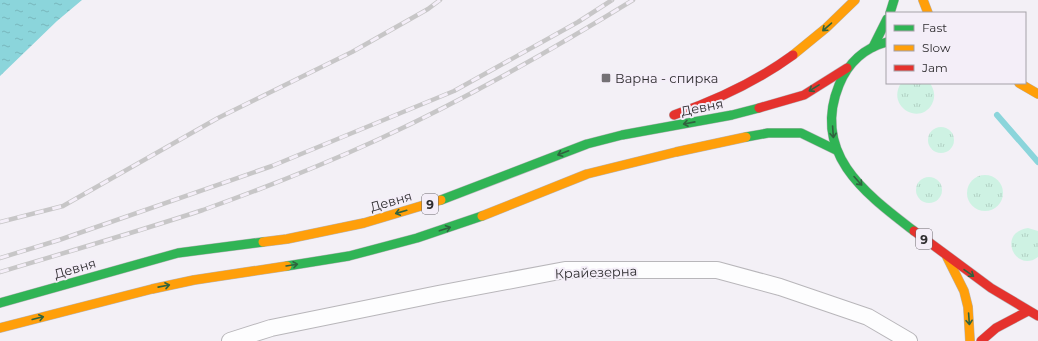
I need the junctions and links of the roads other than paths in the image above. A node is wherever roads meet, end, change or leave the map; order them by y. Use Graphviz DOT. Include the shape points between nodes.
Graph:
graph roads {
  1 [pos="855,0"];
  2 [pos="894,0"];
  3 [pos="923,0"];
  4 [pos="890,12"];
  5 [pos="928,12"];
  6 [pos="886,22"];
  7 [pos="886,42"];
  8 [pos="873,46"];
  9 [pos="847,68"];
  10 [pos="1021,84"];
  11 [pos="1038,94"];
  12 [pos="622,135"];
  13 [pos="836,150"];
  14 [pos="947,257"];
  15 [pos="0,302"];
  16 [pos="1028,311"];
  17 [pos="1038,316"];
  18 [pos="0,328"];
  19 [pos="230,341"];
  20 [pos="908,341"];
  21 [pos="970,341"];
  22 [pos="981,341"];
  1 -- 12 [label="main road, one-way" via="814,39 748,84"];
  2 -- 4 [label="main road"];
  3 -- 5 [label="main road"];
  6 -- 8 [label="main road"];
  7 -- 8 [label="main road, 9"];
  8 -- 9 [label="main road, 9"];
  9 -- 12 [label="main road, Девня / 9, one-way" via="804,95 781,102 732,115"];
  9 -- 13 [label="main road, 9, one-way" via="835,96 832,122"];
  10 -- 11 [label="main road"];
  12 -- 15 [label="main road, Девня / 9, one-way" via="587,144 451,197 364,223 286,239 178,252"];
  13 -- 14 [label="main road, 9, one-way" via="851,173 888,211"];
  18 -- 13 [label="main road, 9, one-way" via="194,280 349,256 466,222 587,174 683,151 768,133 801,133"];
  14 -- 16 [label="main road, 9, one-way"];
  14 -- 21 [label="main road, one-way" via="964,291 968,307"];
  16 -- 17 [label="main road, 9"];
  16 -- 22 [label="main road" via="996,328"];
  19 -- 20 [label="street, Кpaйeзepнa" via="271,328 565,270 717,270 780,287 868,317"];
}
